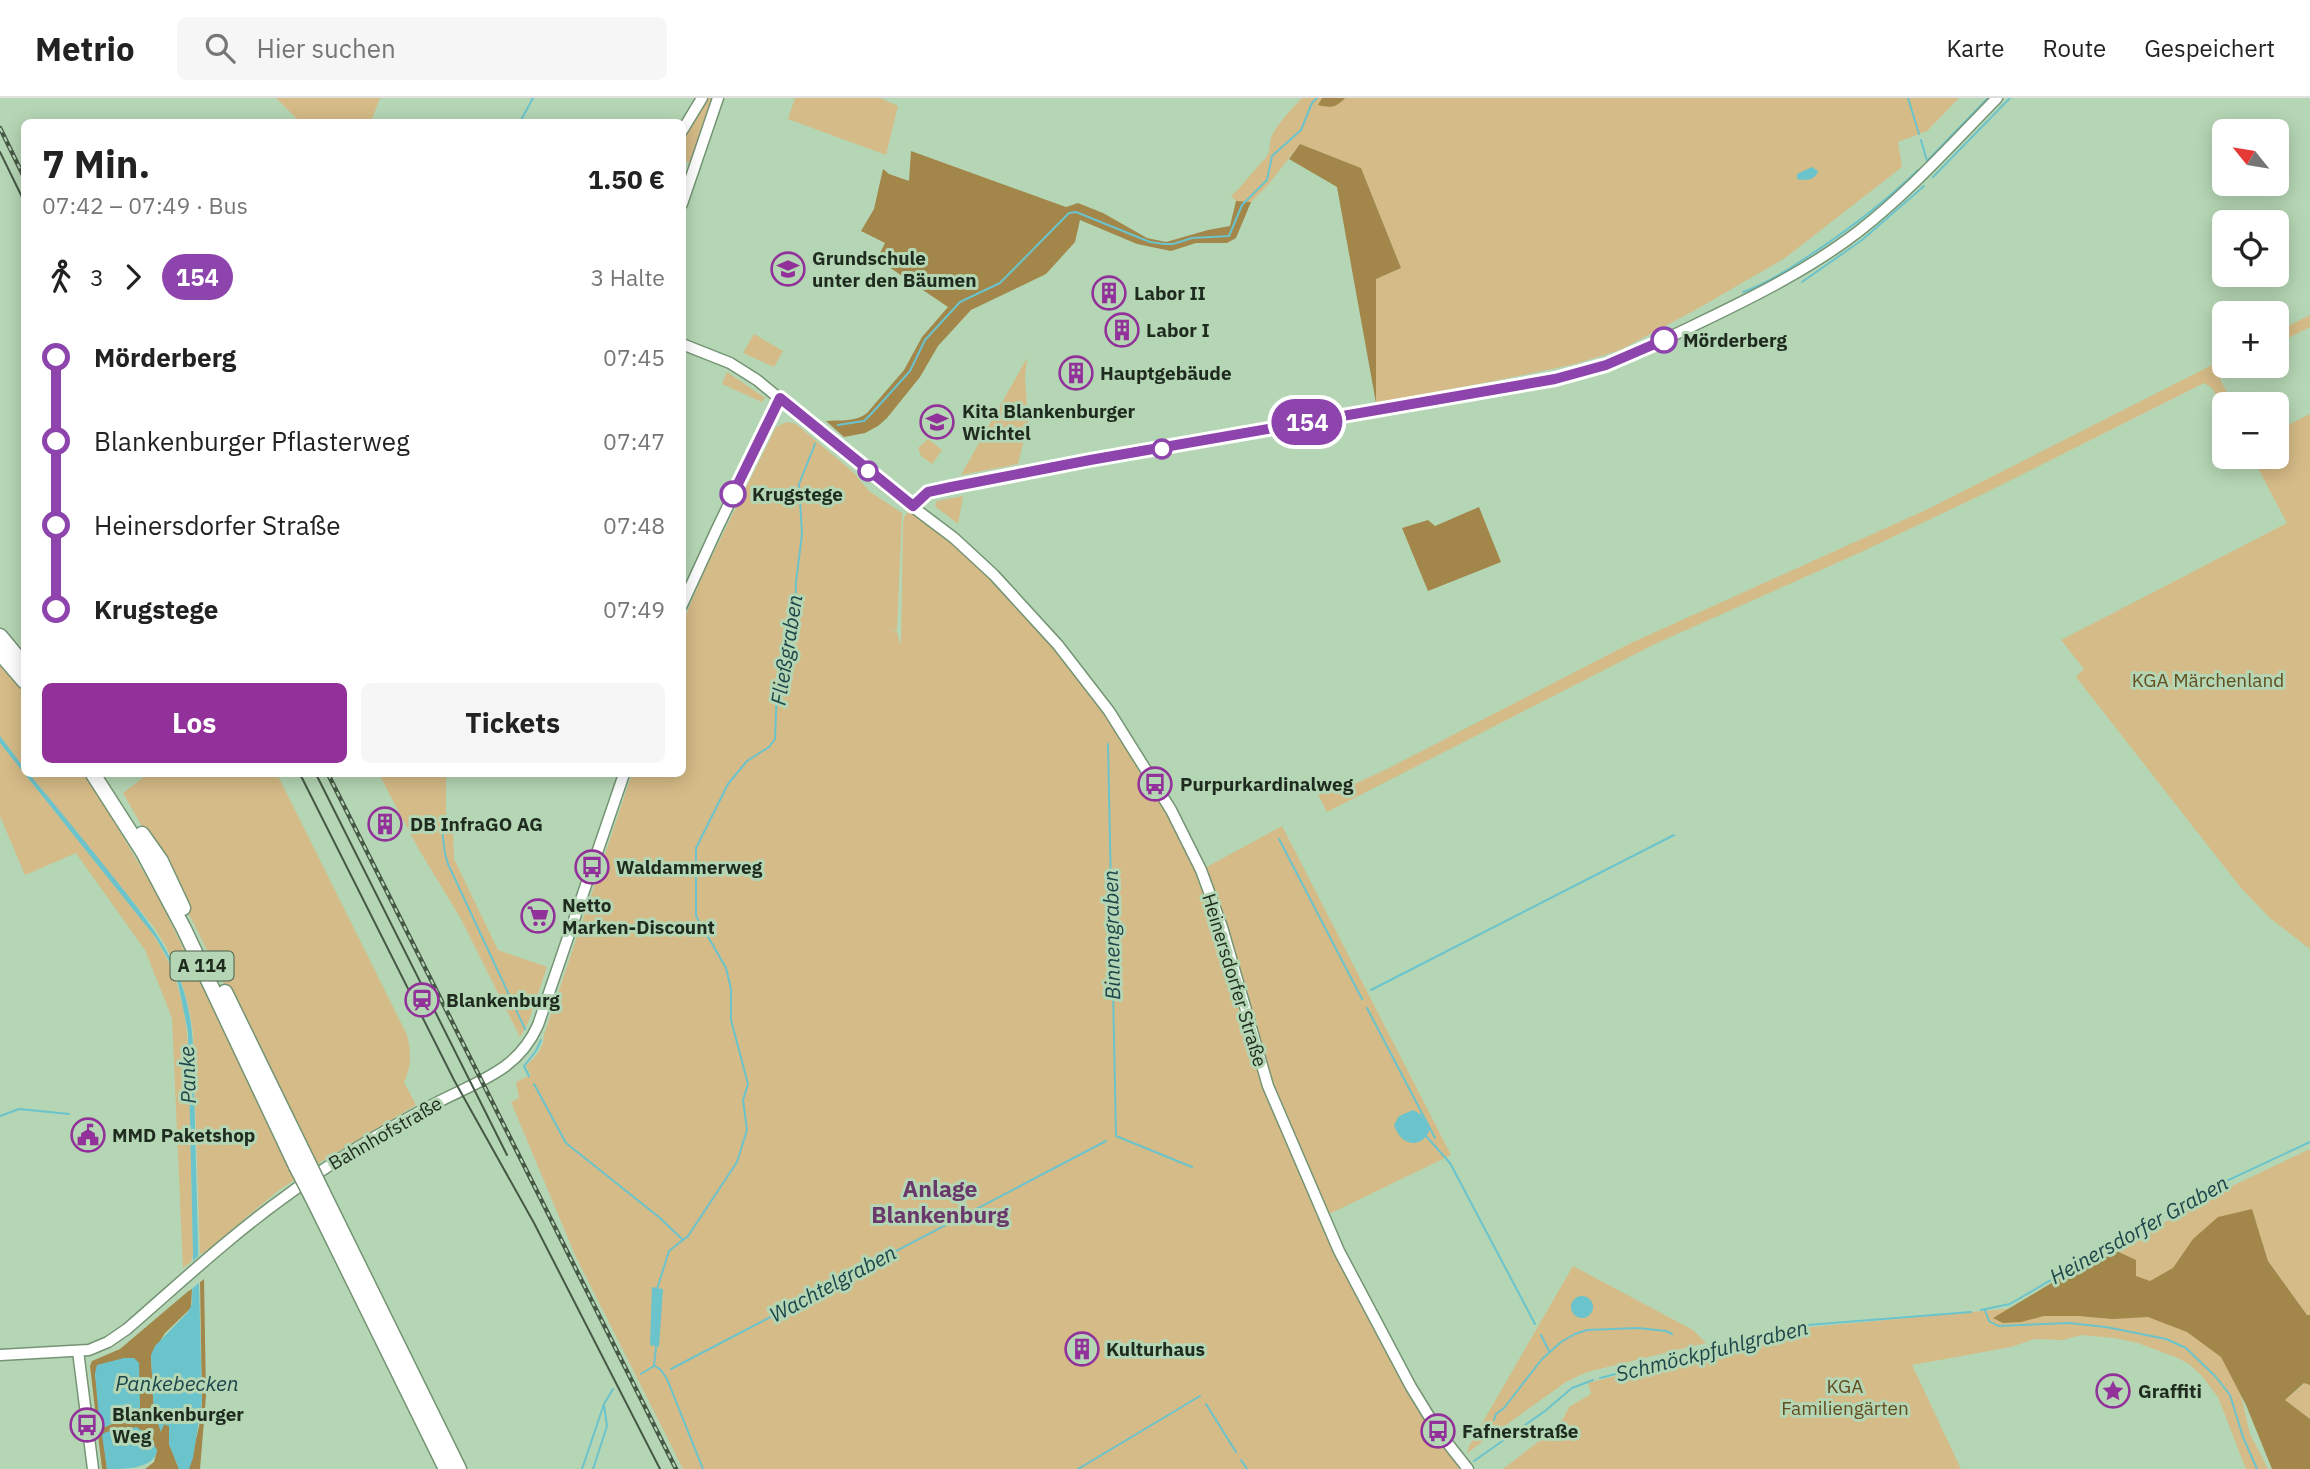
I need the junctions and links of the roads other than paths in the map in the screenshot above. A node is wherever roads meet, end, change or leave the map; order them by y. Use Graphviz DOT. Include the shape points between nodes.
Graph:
graph roads {
  1 [pos="702,98"];
  2 [pos="718,98"];
  3 [pos="1997,98"];
  4 [pos="686,124"];
  5 [pos="686,192"];
  6 [pos="686,346"];
  7 [pos="780,398"];
  8 [pos="913,506"];
  9 [pos="686,597"];
  10 [pos="0,636"];
  11 [pos="0,653"];
  12 [pos="21,661"];
  13 [pos="21,678"];
  14 [pos="95,777"];
  15 [pos="106,777"];
  16 [pos="623,777"];
  17 [pos="302,1163"];
  18 [pos="317,1194"];
  19 [pos="78,1350"];
  20 [pos="0,1355"];
  21 [pos="93,1469"];
  22 [pos="446,1469"];
  23 [pos="459,1469"];
  24 [pos="1468,1469"];
  1 -- 4 [label="main road"];
  2 -- 5 [label="main road"];
  3 -- 8 [label="main road" via="1892,203 1827,254 1754,297 1606,365 1555,379 928,492"];
  6 -- 7 [label="main road" via="730,363"];
  7 -- 8 [label="main road, Heinersdorfer Straße"];
  7 -- 9 [label="main road"];
  8 -- 24 [label="main road, Heinersdorfer Straße" via="973,554 1058,645 1110,711 1171,810 1201,870 1268,1086 1322,1215 1411,1387 1438,1432"];
  10 -- 12 [label="highway"];
  11 -- 13 [label="highway"];
  14 -- 17 [label="highway, A 114" via="143,852"];
  15 -- 17 [label="highway, A 114" via="161,861"];
  16 -- 19 [label="main road, Bahnhofstraße" via="538,1025 514,1060 335,1161 276,1203 117,1336 94,1348"];
  17 -- 18 [label="highway, A 114, bridge"];
  18 -- 22 [label="highway, A 114"];
  18 -- 23 [label="highway, A 114"];
  19 -- 20 [label="main road, Bahnhofstraße"];
  19 -- 21 [label="main road"];
}
